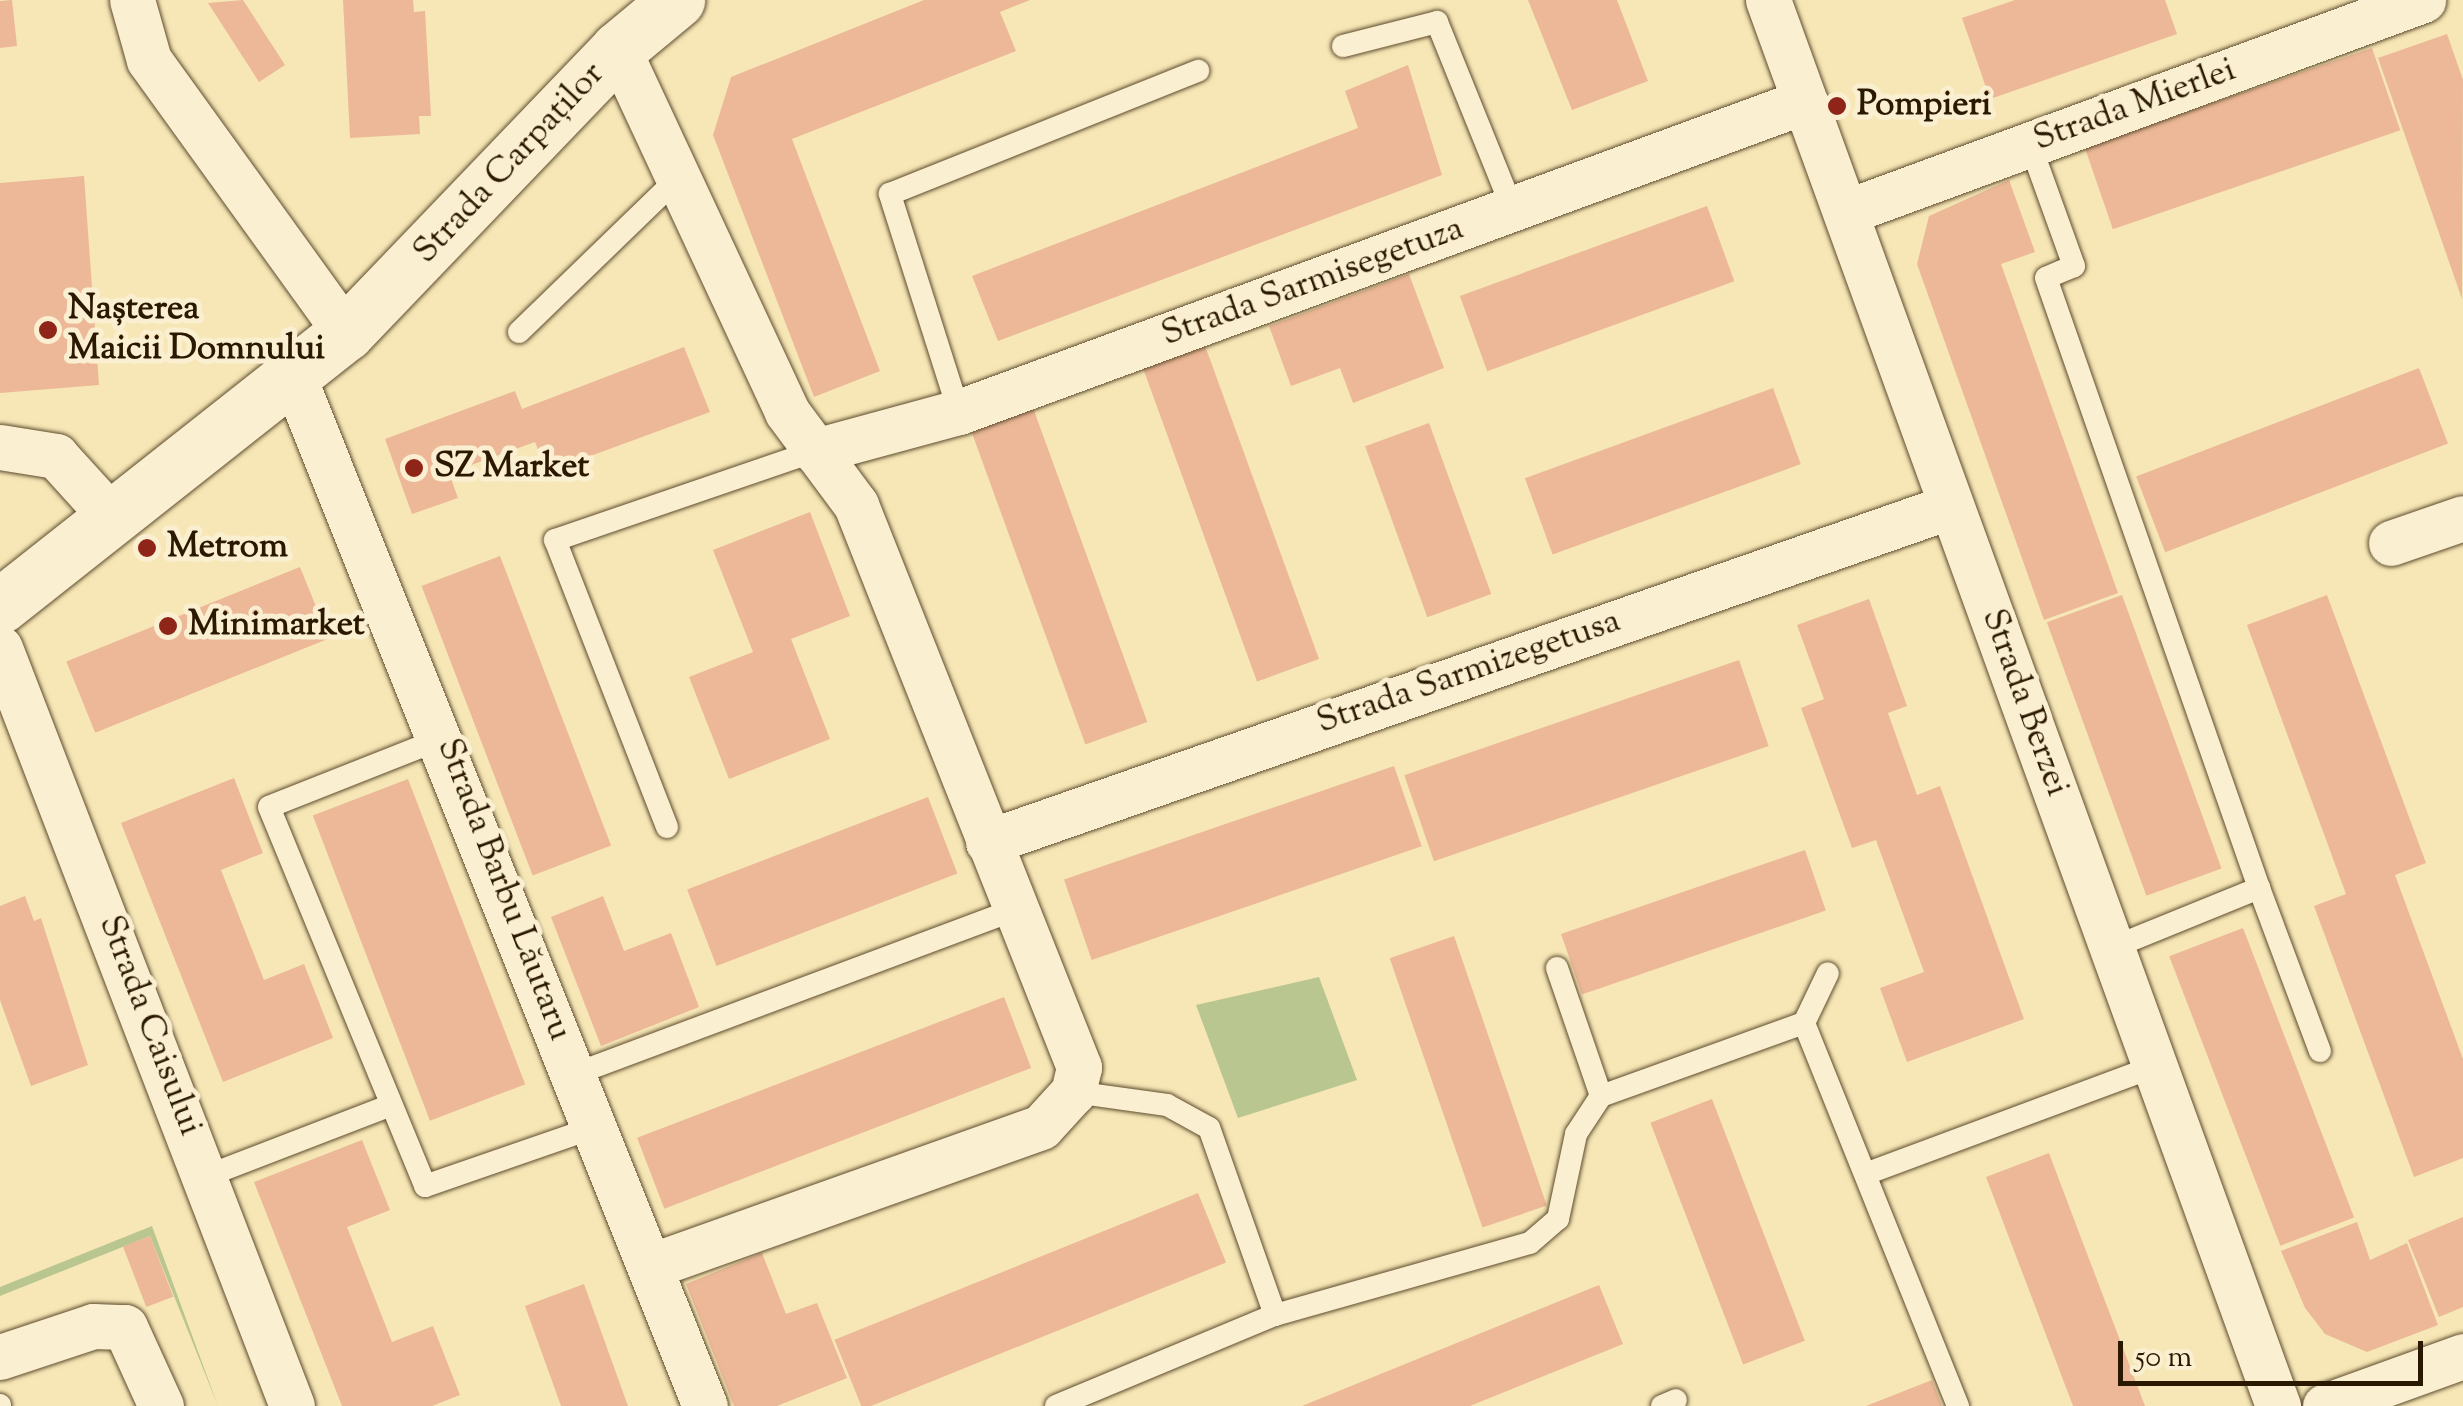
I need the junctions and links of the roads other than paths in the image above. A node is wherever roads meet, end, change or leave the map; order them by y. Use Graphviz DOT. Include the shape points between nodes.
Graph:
graph roads {
  1 [pos="132,0"];
  2 [pos="1768,0"];
  3 [pos="2423,0"];
  4 [pos="639,20"];
  5 [pos="1343,46"];
  6 [pos="1198,71"];
  7 [pos="1806,101"];
  8 [pos="2030,144"];
  9 [pos="678,178"];
  10 [pos="1513,210"];
  11 [pos="1846,212"];
  12 [pos="519,332"];
  13 [pos="346,334"];
  14 [pos="294,378"];
  15 [pos="959,412"];
  16 [pos="0,447"];
  17 [pos="815,451"];
  18 [pos="1952,506"];
  19 [pos="2463,518"];
  20 [pos="114,520"];
  21 [pos="2391,543"];
  22 [pos="0,606"];
  23 [pos="0,648"];
  24 [pos="444,738"];
  25 [pos="667,827"];
  26 [pos="988,842"];
  27 [pos="2259,888"];
  28 [pos="1017,909"];
  29 [pos="2114,948"];
  30 [pos="1557,968"];
  31 [pos="1828,973"];
  32 [pos="1804,1022"];
  33 [pos="2320,1051"];
  34 [pos="2156,1066"];
  35 [pos="575,1074"];
  36 [pos="1073,1092"];
  37 [pos="1601,1096"];
  38 [pos="388,1106"];
  39 [pos="595,1128"];
  40 [pos="1868,1172"];
  41 [pos="207,1176"];
  42 [pos="650,1266"];
  43 [pos="1275,1315"];
  44 [pos="2463,1356"];
  45 [pos="0,1357"];
  46 [pos="161,1406"];
  47 [pos="292,1406"];
  48 [pos="705,1406"];
  49 [pos="1056,1406"];
  50 [pos="1958,1406"];
  51 [pos="2278,1406"];
  52 [pos="2325,1406"];
  1 -- 13 [label="street" via="150,60"];
  2 -- 7 [label="street, Strada Berzei"];
  3 -- 8 [label="street, Strada Mierlei"];
  4 -- 9 [label="street"];
  4 -- 13 [label="main road, Strada Carpaților"];
  5 -- 10 [label="lane" via="1437,22"];
  6 -- 15 [label="lane" via="890,194"];
  7 -- 10 [label="street, Strada Sarmisegetuza"];
  7 -- 11 [label="street, Strada Berzei"];
  8 -- 11 [label="street, Strada Mierlei"];
  8 -- 27 [label="lane" via="2074,266 2046,278"];
  9 -- 12 [label="lane"];
  9 -- 17 [label="street" via="787,412"];
  10 -- 15 [label="street, Strada Sarmisegetuza"];
  11 -- 18 [label="street, Strada Berzei"];
  13 -- 14 [label="main road, Strada Carpaților"];
  14 -- 20 [label="main road, Strada Carpaților"];
  14 -- 24 [label="street, Strada Barbu Lăutaru"];
  15 -- 17 [label="street, Strada Sarmisegetuza"];
  16 -- 20 [label="street" via="56,456"];
  17 -- 25 [label="lane" via="555,540"];
  17 -- 26 [label="street" via="856,505"];
  18 -- 26 [label="street, Strada Sarmizegetusa"];
  18 -- 29 [label="street, Strada Berzei"];
  19 -- 21 [label="street"];
  20 -- 22 [label="main road, Strada Carpaților"];
  23 -- 41 [label="street, Strada Caisului"];
  24 -- 35 [label="street, Strada Barbu Lăutaru"];
  24 -- 38 [label="lane" via="269,808"];
  26 -- 28 [label="street"];
  27 -- 29 [label="lane"];
  27 -- 33 [label="lane"];
  28 -- 35 [label="lane"];
  28 -- 36 [label="street" via="1076,1044"];
  29 -- 34 [label="street, Strada Berzei"];
  30 -- 37 [label="lane"];
  31 -- 32 [label="lane"];
  32 -- 37 [label="lane"];
  32 -- 40 [label="lane"];
  34 -- 40 [label="lane"];
  34 -- 51 [label="street, Strada Berzei"];
  35 -- 39 [label="street, Strada Barbu Lăutaru"];
  36 -- 42 [label="street" via="1041,1126"];
  36 -- 43 [label="lane" via="1167,1105 1210,1128"];
  37 -- 43 [label="lane" via="1576,1134 1558,1219 1530,1243"];
  38 -- 39 [label="lane" via="425,1186"];
  38 -- 41 [label="lane"];
  39 -- 42 [label="street, Strada Barbu Lăutaru"];
  40 -- 50 [label="lane"];
  41 -- 47 [label="street, Strada Caisului"];
  42 -- 48 [label="street, Strada Barbu Lăutaru"];
  43 -- 49 [label="lane"];
  44 -- 52 [label="street"];
  45 -- 46 [label="street" via="93,1326 125,1327"];
}
